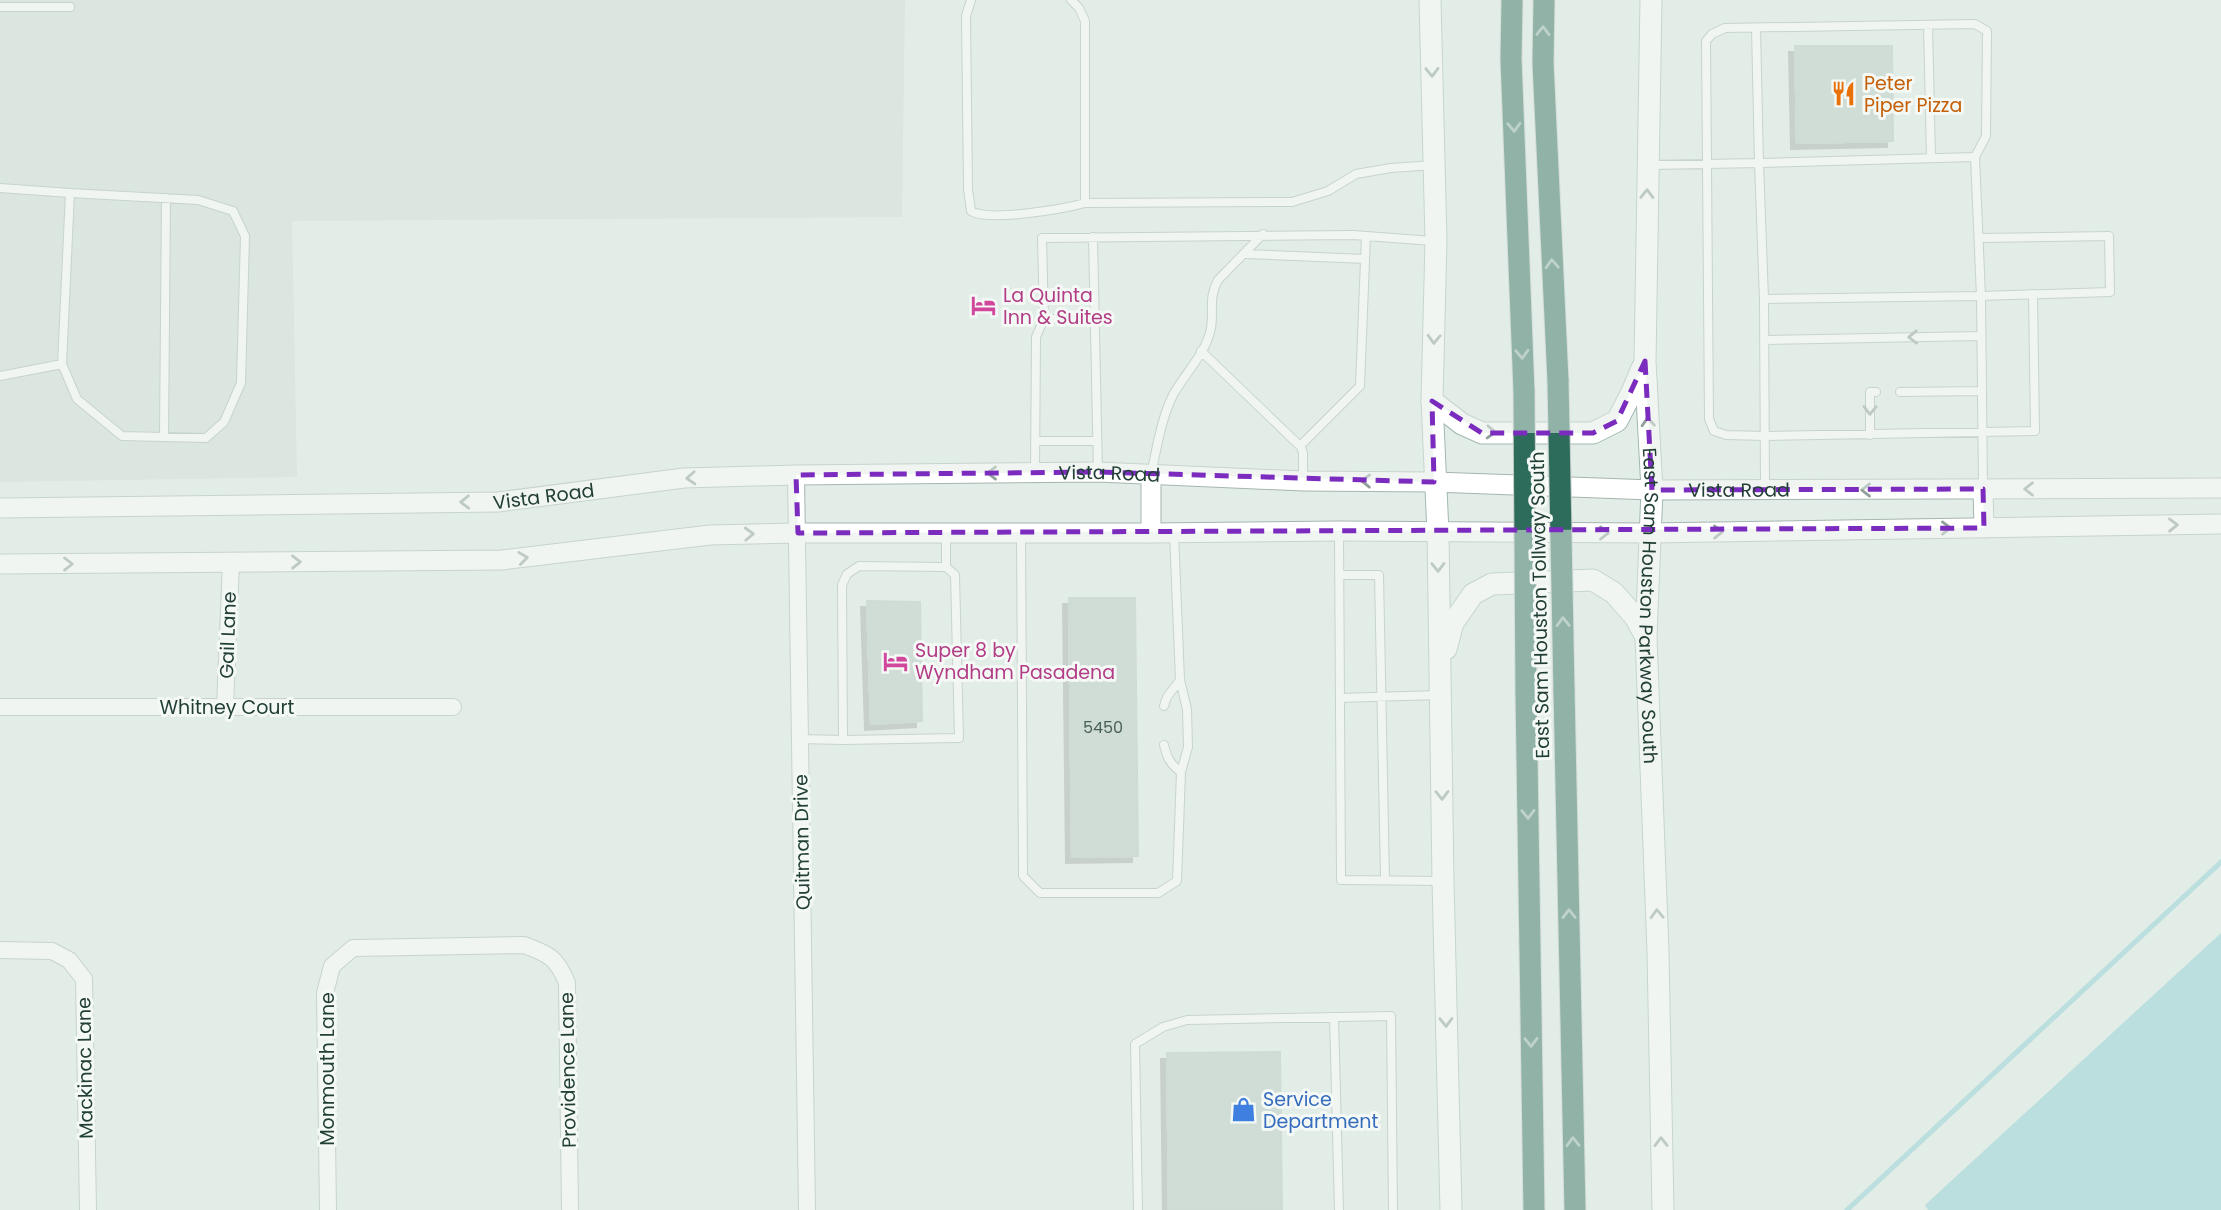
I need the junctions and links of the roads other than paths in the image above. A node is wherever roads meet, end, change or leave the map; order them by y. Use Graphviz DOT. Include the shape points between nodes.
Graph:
graph roads {
  1 [pos="971,0"];
  2 [pos="1071,0"];
  3 [pos="1513,0"];
  4 [pos="1544,0"];
  5 [pos="1651,0"];
  6 [pos="1430,2"];
  7 [pos="0,7"];
  8 [pos="70,7"];
  9 [pos="1928,25"];
  10 [pos="1756,28"];
  11 [pos="1975,157"];
  12 [pos="1931,158"];
  13 [pos="1759,163"];
  14 [pos="1707,164"];
  15 [pos="1434,165"];
  16 [pos="1648,165"];
  17 [pos="0,188"];
  18 [pos="70,193"];
  19 [pos="166,198"];
  20 [pos="1085,203"];
  21 [pos="1263,234"];
  22 [pos="1366,236"];
  23 [pos="1093,237"];
  24 [pos="1979,239"];
  25 [pos="1436,241"];
  26 [pos="1245,254"];
  27 [pos="1365,259"];
  28 [pos="2033,294"];
  29 [pos="1981,296"];
  30 [pos="1764,299"];
  31 [pos="1044,319"];
  32 [pos="1095,319"];
  33 [pos="1981,336"];
  34 [pos="1764,340"];
  35 [pos="1201,351"];
  36 [pos="1645,361"];
  37 [pos="62,364"];
  38 [pos="0,376"];
  39 [pos="1982,391"];
  40 [pos="1877,392"];
  41 [pos="1900,392"];
  42 [pos="1432,401"];
  43 [pos="1983,433"];
  44 [pos="1870,435"];
  45 [pos="1765,436"];
  46 [pos="164,437"];
  47 [pos="1035,442"];
  48 [pos="1097,442"];
  49 [pos="1300,446"];
  50 [pos="1098,472"];
  51 [pos="1035,473"];
  52 [pos="1151,474"];
  53 [pos="796,475"];
  54 [pos="1303,481"];
  55 [pos="1434,482"];
  56 [pos="2221,488"];
  57 [pos="1983,489"];
  58 [pos="1652,490"];
  59 [pos="1765,490"];
  60 [pos="0,508"];
  61 [pos="2221,524"];
  62 [pos="1984,528"];
  63 [pos="1339,531"];
  64 [pos="798,533"];
  65 [pos="946,533"];
  66 [pos="1021,533"];
  67 [pos="1151,533"];
  68 [pos="1174,533"];
  69 [pos="1438,533"];
  70 [pos="1650,533"];
  71 [pos="231,563"];
  72 [pos="0,564"];
  73 [pos="946,567"];
  74 [pos="1339,575"];
  75 [pos="1646,637"];
  76 [pos="1440,668"];
  77 [pos="1180,680"];
  78 [pos="1441,695"];
  79 [pos="1382,696"];
  80 [pos="1340,698"];
  81 [pos="1164,706"];
  82 [pos="0,707"];
  83 [pos="225,707"];
  84 [pos="453,707"];
  85 [pos="800,739"];
  86 [pos="843,740"];
  87 [pos="1164,745"];
  88 [pos="1181,772"];
  89 [pos="1385,879"];
  90 [pos="1443,881"];
  91 [pos="447,946"];
  92 [pos="0,950"];
  93 [pos="1334,1017"];
  94 [pos="88,1210"];
  95 [pos="328,1210"];
  96 [pos="570,1210"];
  97 [pos="807,1210"];
  98 [pos="1138,1210"];
  99 [pos="1339,1210"];
  100 [pos="1393,1210"];
  101 [pos="1451,1210"];
  102 [pos="1534,1210"];
  103 [pos="1574,1210"];
  104 [pos="1662,1210"];
  1 -- 20 [label="lane" via="966,16 971,211 1052,211"];
  2 -- 20 [label="lane" via="1085,21"];
  3 -- 102 [label="highway, East Sam Houston Tollway South, one-way, bridge" via="1511,59 1524,392"];
  103 -- 4 [label="highway, East Sam Houston Tollway South, one-way, bridge" via="1558,381"];
  5 -- 16 [label="main road, East Sam Houston Parkway South"];
  6 -- 15 [label="main road, one-way"];
  7 -- 8 [label="lane"];
  9 -- 10 [label="lane"];
  9 -- 11 [label="lane" via="1975,24 1987,31 1986,136"];
  9 -- 12 [label="lane"];
  10 -- 13 [label="lane"];
  10 -- 14 [label="lane" via="1725,28 1706,41"];
  11 -- 12 [label="lane"];
  11 -- 24 [label="lane"];
  12 -- 13 [label="lane"];
  13 -- 14 [label="lane"];
  13 -- 30 [label="lane"];
  14 -- 16 [label="lane"];
  14 -- 45 [label="lane" via="1709,419 1714,431 1726,435"];
  15 -- 20 [label="lane" via="1356,174 1328,191 1292,202"];
  15 -- 25 [label="main road"];
  36 -- 16 [label="main road, East Sam Houston Parkway South, one-way"];
  17 -- 18 [label="lane"];
  18 -- 19 [label="lane"];
  18 -- 37 [label="lane"];
  19 -- 46 [label="lane"];
  19 -- 46 [label="lane" via="198,200 233,211 246,236 241,383 224,422 206,438"];
  21 -- 22 [label="lane"];
  21 -- 23 [label="lane"];
  21 -- 26 [label="lane"];
  22 -- 25 [label="lane"];
  22 -- 27 [label="lane"];
  23 -- 31 [label="lane" via="1042,238"];
  23 -- 32 [label="lane"];
  24 -- 28 [label="lane" via="2109,236 2110,292"];
  24 -- 29 [label="lane"];
  25 -- 42 [label="main road, one-way"];
  26 -- 27 [label="lane"];
  26 -- 35 [label="lane" via="1213,289 1211,328"];
  27 -- 49 [label="lane" via="1360,386"];
  28 -- 29 [label="lane"];
  28 -- 43 [label="lane" via="2035,431"];
  29 -- 30 [label="lane"];
  29 -- 33 [label="lane"];
  30 -- 34 [label="lane"];
  31 -- 32 [label="lane"];
  31 -- 47 [label="lane" via="1036,337"];
  32 -- 48 [label="lane"];
  33 -- 34 [label="lane, one-way"];
  33 -- 39 [label="lane"];
  34 -- 45 [label="lane"];
  35 -- 49 [label="lane"];
  35 -- 52 [label="lane" via="1164,417"];
  42 -- 36 [label="main road, one-way" via="1482,433 1593,433 1617,421"];
  58 -- 36 [label="main road, East Sam Houston Parkway South, one-way"];
  37 -- 38 [label="lane"];
  37 -- 46 [label="lane" via="77,399 122,436"];
  39 -- 41 [label="lane"];
  39 -- 43 [label="lane"];
  40 -- 44 [label="lane, one-way" via="1870,392"];
  42 -- 55 [label="main road"];
  43 -- 44 [label="lane"];
  43 -- 57 [label="lane"];
  44 -- 45 [label="lane"];
  45 -- 59 [label="lane"];
  47 -- 48 [label="lane"];
  47 -- 51 [label="lane"];
  48 -- 50 [label="lane"];
  49 -- 54 [label="lane"];
  50 -- 51 [label="street, Vista Road"];
  50 -- 52 [label="street, Vista Road"];
  51 -- 53 [label="street, Vista Road, one-way"];
  52 -- 54 [label="street, Vista Road"];
  52 -- 67 [label="street"];
  53 -- 60 [label="street, Vista Road, one-way" via="684,478 498,502"];
  53 -- 64 [label="street, Quitman Drive"];
  55 -- 54 [label="street, Vista Road, one-way"];
  55 -- 58 [label="street, Vista Road"];
  55 -- 69 [label="main road"];
  56 -- 57 [label="street, Vista Road, one-way"];
  57 -- 59 [label="street, Vista Road, one-way"];
  57 -- 62 [label="street"];
  58 -- 59 [label="street, Vista Road"];
  58 -- 70 [label="main road, East Sam Houston Parkway South"];
  62 -- 61 [label="street, one-way"];
  70 -- 62 [label="street, one-way"];
  63 -- 68 [label="street"];
  63 -- 69 [label="street"];
  63 -- 74 [label="lane"];
  64 -- 65 [label="street"];
  71 -- 64 [label="street, one-way" via="502,560 710,535"];
  64 -- 85 [label="street, Quitman Drive"];
  65 -- 66 [label="street"];
  65 -- 73 [label="lane"];
  66 -- 67 [label="street"];
  66 -- 88 [label="lane" via="1023,876 1040,893 1158,893 1177,881"];
  67 -- 68 [label="street"];
  68 -- 77 [label="lane"];
  69 -- 70 [label="street, one-way"];
  69 -- 76 [label="main road, one-way"];
  70 -- 75 [label="main road, East Sam Houston Parkway South"];
  72 -- 71 [label="street, one-way"];
  71 -- 83 [label="street, Gail Lane"];
  73 -- 86 [label="lane" via="859,566 847,574 842,585"];
  73 -- 86 [label="lane" via="955,575 959,738"];
  74 -- 79 [label="lane" via="1379,575"];
  74 -- 80 [label="lane"];
  75 -- 76 [label="main road" via="1614,593 1593,580 1492,584 1473,594 1454,623"];
  104 -- 75 [label="main road, East Sam Houston Parkway South, one-way"];
  76 -- 78 [label="main road"];
  77 -- 81 [label="lane"];
  77 -- 88 [label="lane" via="1187,709 1188,747"];
  78 -- 79 [label="lane"];
  78 -- 90 [label="main road, one-way"];
  79 -- 80 [label="lane"];
  79 -- 89 [label="lane"];
  80 -- 89 [label="lane" via="1341,880"];
  82 -- 83 [label="street, Whitney Court"];
  83 -- 84 [label="street, Whitney Court"];
  85 -- 86 [label="lane"];
  85 -- 97 [label="street, Quitman Drive"];
  87 -- 88 [label="lane" via="1166,755"];
  89 -- 90 [label="lane"];
  90 -- 101 [label="main road, one-way"];
  91 -- 95 [label="street, Monmouth Lane" via="353,948 332,965 325,993"];
  91 -- 96 [label="street, Providence Lane" via="524,945 547,953 561,967 566,983"];
  92 -- 94 [label="street, Mackinac Lane" via="52,951 69,960 84,979"];
  93 -- 98 [label="lane" via="1187,1020 1163,1027 1135,1044"];
  93 -- 99 [label="lane"];
  93 -- 100 [label="lane" via="1391,1016"];
}
